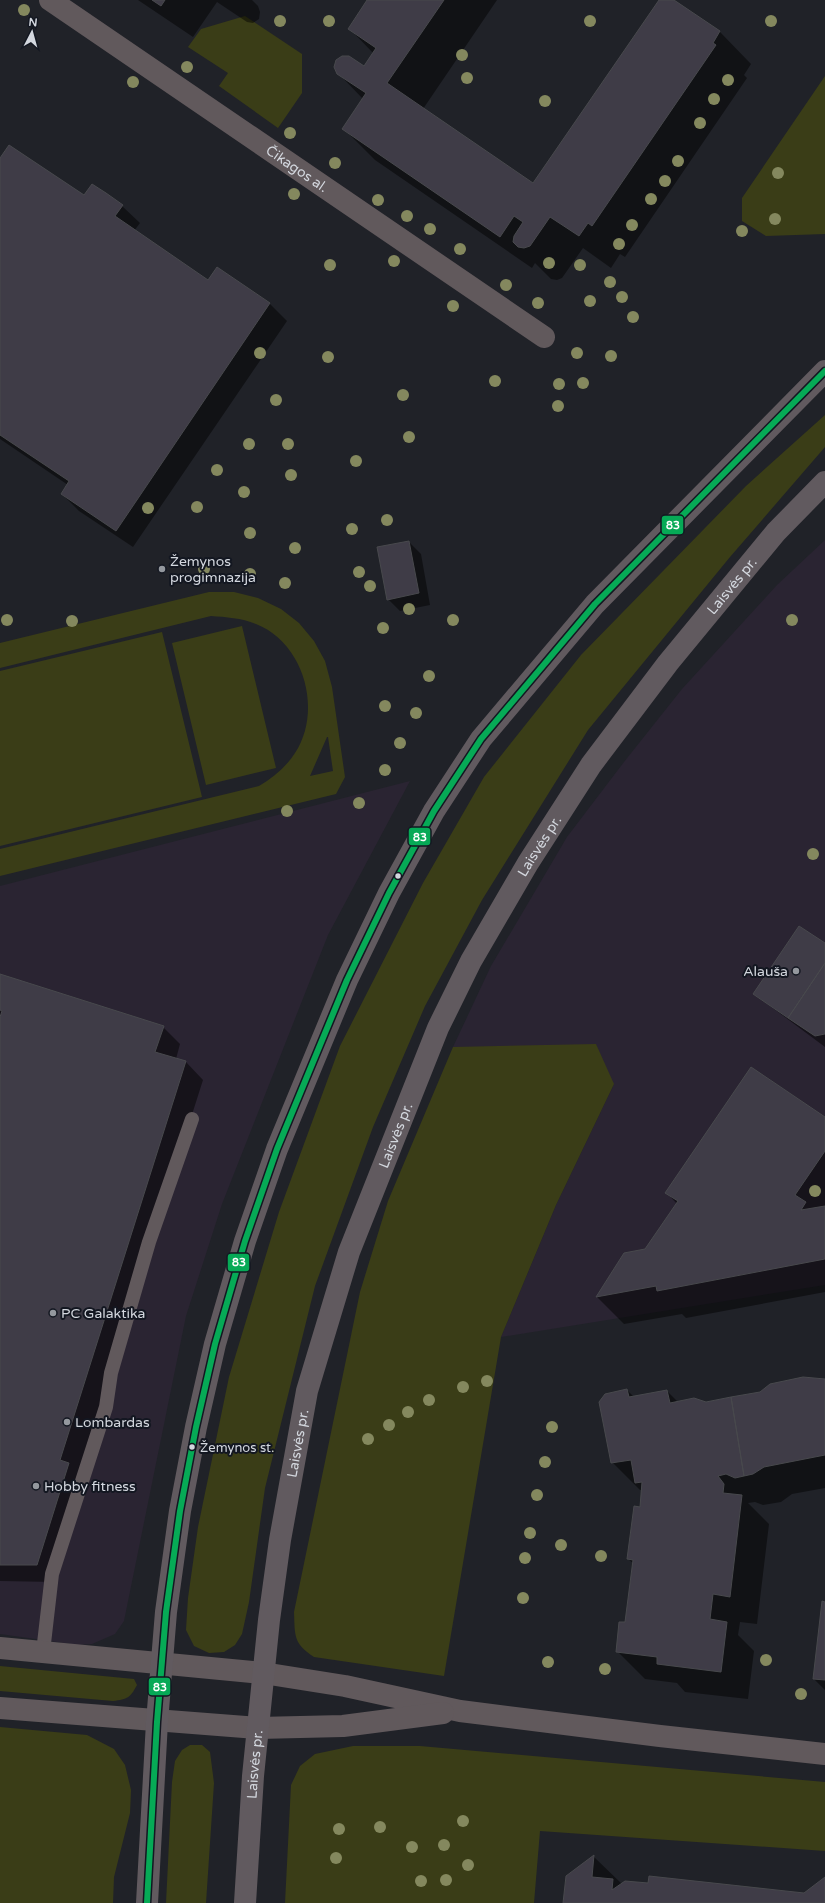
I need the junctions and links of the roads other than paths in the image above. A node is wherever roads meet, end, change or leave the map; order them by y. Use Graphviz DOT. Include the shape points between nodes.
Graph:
graph roads {
  1 [pos="50,0"];
  2 [pos="544,337"];
  3 [pos="825,371"];
  4 [pos="825,482"];
  5 [pos="192,1119"];
  6 [pos="0,1648"];
  7 [pos="43,1652"];
  8 [pos="162,1663"];
  9 [pos="263,1672"];
  10 [pos="0,1708"];
  11 [pos="460,1711"];
  12 [pos="157,1722"];
  13 [pos="258,1728"];
  14 [pos="825,1754"];
  15 [pos="147,1903"];
  16 [pos="245,1903"];
  1 -- 2 [label="street, Čikagos al."];
  3 -- 8 [label="main road" via="595,604 516,696 482,739 434,811 389,893 347,980 277,1149 243,1249 215,1344 196,1427 180,1511 166,1612"];
  4 -- 9 [label="main road, Laisvės pr." via="776,532 668,663 591,765 524,869 471,961 438,1028 349,1252 307,1390 280,1540"];
  5 -- 7 [label="lane" via="149,1242 111,1373 106,1408 52,1574"];
  6 -- 7 [label="street"];
  7 -- 8 [label="street"];
  8 -- 9 [label="street"];
  8 -- 12 [label="main road"];
  9 -- 11 [label="street" via="345,1686"];
  9 -- 13 [label="main road, Laisvės pr."];
  10 -- 12 [label="street"];
  11 -- 13 [label="street" via="343,1726"];
  11 -- 14 [label="street"];
  12 -- 13 [label="street"];
  12 -- 15 [label="main road"];
  13 -- 16 [label="main road, Laisvės pr."];
}
